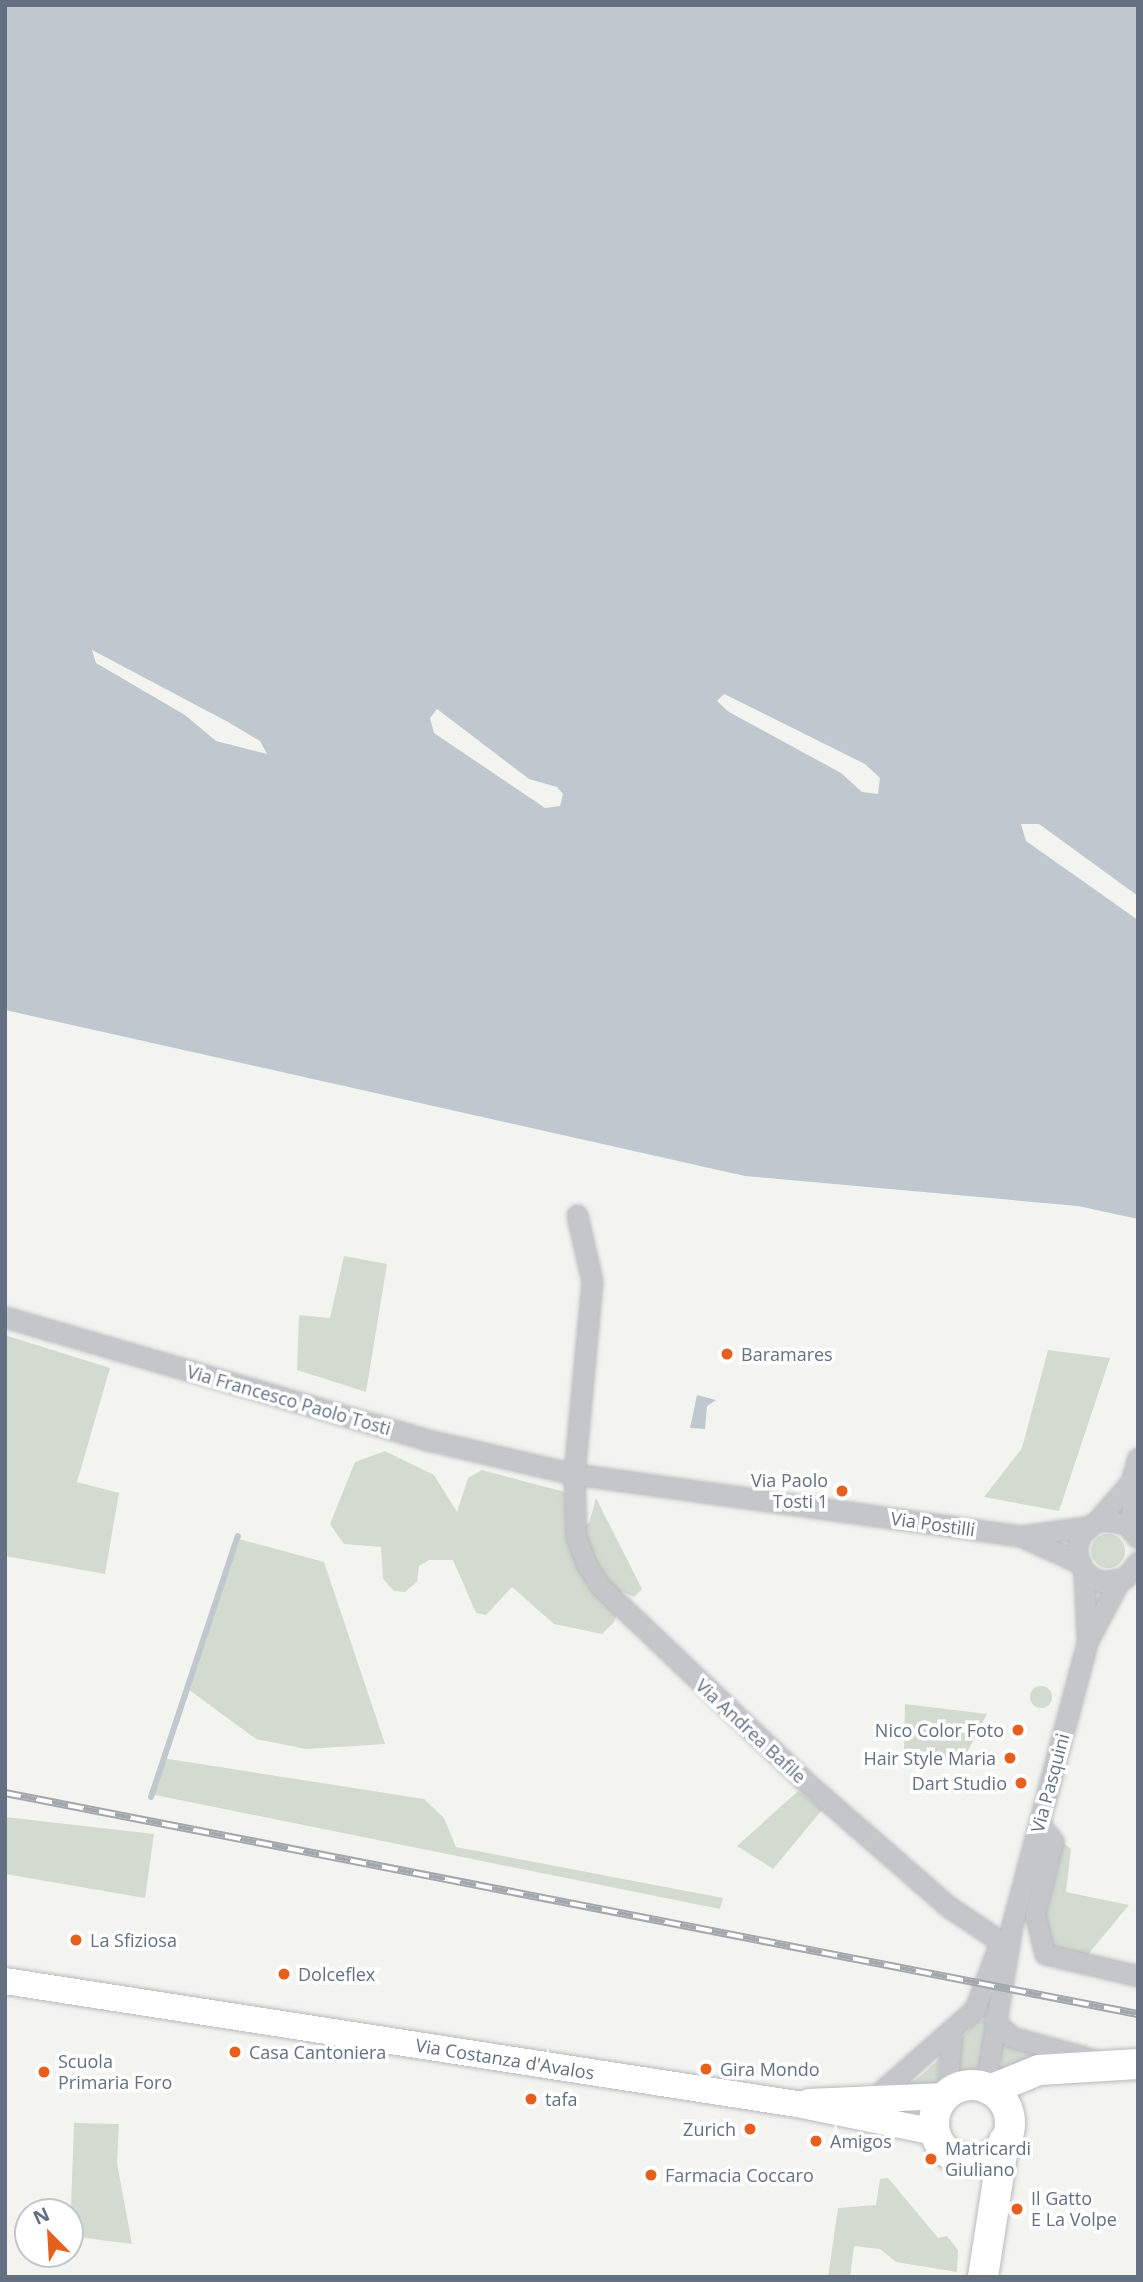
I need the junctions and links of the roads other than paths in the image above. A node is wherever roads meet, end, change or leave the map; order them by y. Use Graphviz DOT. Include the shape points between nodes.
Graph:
graph roads {
  1 [pos="577,1215"];
  2 [pos="5,1317"];
  3 [pos="1138,1458"];
  4 [pos="574,1474"];
  5 [pos="1131,1482"];
  6 [pos="844,1512"];
  7 [pos="1092,1524"];
  8 [pos="1136,1533"];
  9 [pos="1022,1536"];
  10 [pos="1081,1567"];
  11 [pos="1131,1572"];
  12 [pos="1088,1640"];
  13 [pos="1040,1825"];
  14 [pos="1006,1933"];
  15 [pos="1138,1976"];
  16 [pos="6,1987"];
  17 [pos="994,2020"];
  18 [pos="952,2035"];
  19 [pos="1088,2063"];
  20 [pos="1138,2064"];
  21 [pos="988,2088"];
  22 [pos="946,2095"];
  23 [pos="875,2097"];
  24 [pos="797,2104"];
  25 [pos="1007,2130"];
  26 [pos="935,2132"];
  27 [pos="957,2157"];
  28 [pos="987,2222"];
  29 [pos="983,2277"];
  1 -- 4 [label="street" via="592,1281"];
  2 -- 4 [label="street, Via Francesco Paolo Tosti" via="432,1441"];
  3 -- 5 [label="street"];
  4 -- 6 [label="street, Via Francesco Paolo Tosti"];
  4 -- 14 [label="street, Via Andrea Bafile" via="576,1537 600,1586 809,1785 949,1907"];
  5 -- 7 [label="street"];
  5 -- 8 [label="street"];
  6 -- 9 [label="street, Via Postilli"];
  7 -- 8 [label="street" via="1116,1520"];
  7 -- 9 [label="street, Via Postilli"];
  7 -- 10 [label="street, Via Pasquini" via="1077,1543"];
  9 -- 10 [label="street, Via Postilli"];
  10 -- 11 [label="street, Via Postilli" via="1100,1582"];
  10 -- 12 [label="street, Via Pasquini"];
  11 -- 12 [label="street, Via Pasquini"];
  12 -- 13 [label="street, Via Pasquini"];
  13 -- 14 [label="street, Via Pasquini"];
  13 -- 15 [label="street" via="1053,1841 1035,1914 1045,1954"];
  14 -- 17 [label="street, Via Pasquini"];
  14 -- 18 [label="street, Via Pasquini" via="975,2009"];
  16 -- 24 [label="main road, Via Costanza d'Avalos"];
  17 -- 19 [label="street" via="1011,2037"];
  17 -- 21 [label="street"];
  18 -- 22 [label="street"];
  18 -- 23 [label="street"];
  19 -- 20 [label="main road"];
  19 -- 21 [label="main road" via="1039,2070"];
  19 -- 25 [label="main road" via="1029,2091"];
  21 -- 22 [label="main road" via="965,2085"];
  21 -- 25 [label="main road"];
  22 -- 23 [label="main road, Via Costanza d'Avalos"];
  22 -- 26 [label="main road" via="935,2113"];
  23 -- 24 [label="main road, Via Costanza d'Avalos"];
  24 -- 26 [label="main road, Via Costanza d'Avalos"];
  25 -- 27 [label="main road" via="989,2156"];
  25 -- 28 [label="main road"];
  26 -- 27 [label="main road"];
  27 -- 28 [label="main road"];
  28 -- 29 [label="main road"];
}
